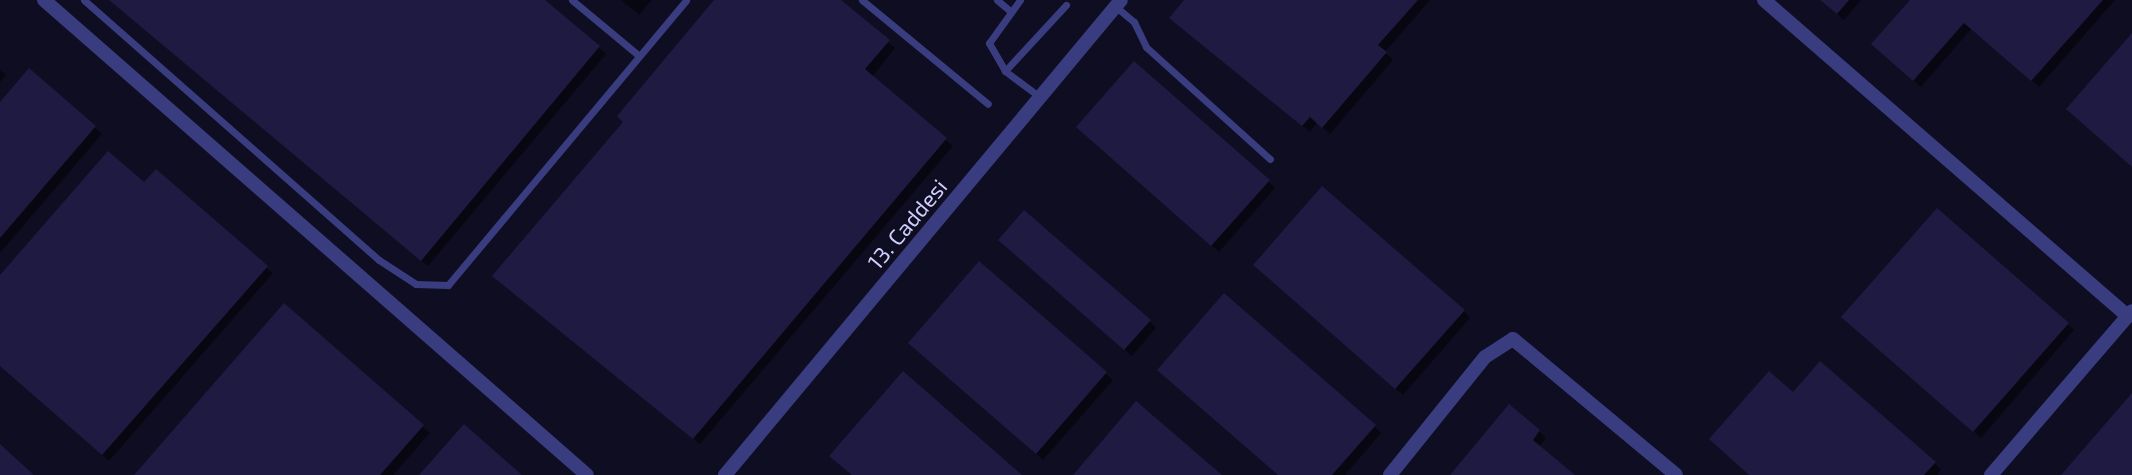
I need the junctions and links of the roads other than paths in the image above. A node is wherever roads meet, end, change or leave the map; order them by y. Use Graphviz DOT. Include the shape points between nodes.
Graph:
graph roads {
  1 [pos="44,0"];
  2 [pos="84,0"];
  3 [pos="572,0"];
  4 [pos="687,0"];
  5 [pos="862,0"];
  6 [pos="997,0"];
  7 [pos="1020,0"];
  8 [pos="1764,0"];
  9 [pos="1118,2"];
  10 [pos="1066,5"];
  11 [pos="1010,11"];
  12 [pos="638,55"];
  13 [pos="1005,71"];
  14 [pos="1040,97"];
  15 [pos="988,104"];
  16 [pos="1270,159"];
  17 [pos="2130,314"];
  18 [pos="587,475"];
  19 [pos="725,475"];
  20 [pos="1390,475"];
  21 [pos="1676,475"];
  22 [pos="1991,475"];
  1 -- 18 [label="street"];
  2 -- 12 [label="lane" via="379,260 416,284 448,285"];
  3 -- 12 [label="lane"];
  4 -- 12 [label="lane"];
  5 -- 15 [label="lane"];
  6 -- 11 [label="lane"];
  7 -- 11 [label="lane"];
  8 -- 17 [label="street"];
  9 -- 14 [label="street, 13. Caddesi"];
  9 -- 16 [label="lane" via="1134,22 1146,47"];
  10 -- 13 [label="lane"];
  11 -- 13 [label="lane" via="989,43"];
  13 -- 14 [label="lane"];
  14 -- 19 [label="street, 13. Caddesi"];
  17 -- 22 [label="street"];
  20 -- 21 [label="street" via="1485,357 1513,339"];
}
